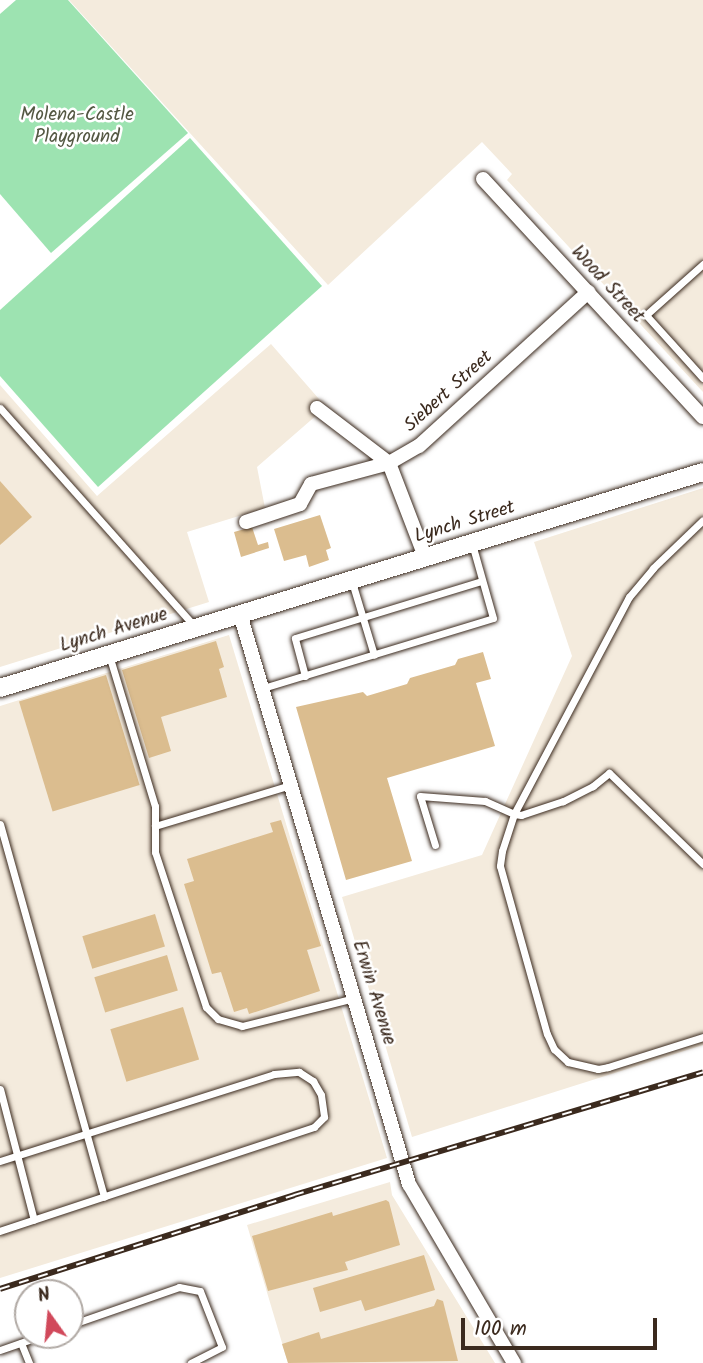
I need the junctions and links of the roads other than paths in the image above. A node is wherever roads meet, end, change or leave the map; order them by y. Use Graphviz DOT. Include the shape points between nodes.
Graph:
graph roads {
  1 [pos="483,180"];
  2 [pos="703,264"];
  3 [pos="588,292"];
  4 [pos="703,379"];
  5 [pos="0,408"];
  6 [pos="317,408"];
  7 [pos="703,417"];
  8 [pos="389,463"];
  9 [pos="703,472"];
  10 [pos="703,520"];
  11 [pos="246,522"];
  12 [pos="471,542"];
  13 [pos="425,557"];
  14 [pos="351,580"];
  15 [pos="482,581"];
  16 [pos="240,614"];
  17 [pos="362,618"];
  18 [pos="195,628"];
  19 [pos="108,654"];
  20 [pos="374,655"];
  21 [pos="305,676"];
  22 [pos="0,688"];
  23 [pos="262,688"];
  24 [pos="291,785"];
  25 [pos="514,814"];
  26 [pos="0,824"];
  27 [pos="155,826"];
  28 [pos="435,845"];
  29 [pos="703,864"];
  30 [pos="354,998"];
  31 [pos="703,1037"];
  32 [pos="0,1089"];
  33 [pos="86,1132"];
  34 [pos="18,1156"];
  35 [pos="0,1161"];
  36 [pos="104,1197"];
  37 [pos="34,1220"];
  38 [pos="0,1231"];
  39 [pos="84,1320"];
  40 [pos="191,1363"];
  41 [pos="514,1363"];
  1 -- 3 [label="street, Wood Street"];
  2 -- 4 [label="lane" via="646,315"];
  3 -- 7 [label="street, Wood Street"];
  3 -- 8 [label="street, Siebert Street" via="419,446"];
  5 -- 18 [label="lane"];
  6 -- 8 [label="street"];
  8 -- 11 [label="street, Siebert Street" via="311,484 300,504"];
  8 -- 13 [label="street"];
  9 -- 12 [label="street, Lynch Street"];
  10 -- 25 [label="lane" via="629,597"];
  12 -- 13 [label="street, Lynch Street"];
  12 -- 15 [label="lane"];
  13 -- 14 [label="street, Lynch Street"];
  14 -- 16 [label="street, Lynch Street"];
  14 -- 17 [label="lane"];
  15 -- 17 [label="lane"];
  15 -- 20 [label="lane" via="493,618"];
  16 -- 18 [label="street, Lynch Avenue"];
  16 -- 23 [label="street, Erwin Avenue"];
  17 -- 20 [label="lane"];
  17 -- 21 [label="lane" via="295,638"];
  18 -- 19 [label="street, Lynch Avenue"];
  19 -- 22 [label="street, Lynch Avenue"];
  19 -- 27 [label="lane" via="155,806"];
  20 -- 21 [label="lane"];
  21 -- 23 [label="lane"];
  23 -- 24 [label="street, Erwin Avenue"];
  24 -- 27 [label="lane"];
  24 -- 30 [label="street, Erwin Avenue"];
  25 -- 28 [label="lane" via="485,801 420,796"];
  25 -- 29 [label="lane" via="563,801 609,773"];
  25 -- 31 [label="lane" via="500,866 554,1049 568,1062 597,1069"];
  26 -- 33 [label="lane"];
  27 -- 30 [label="lane" via="155,852 192,967 206,1007 218,1019 242,1026"];
  30 -- 41 [label="street, Erwin Avenue" via="409,1184"];
  32 -- 34 [label="lane"];
  33 -- 34 [label="lane"];
  33 -- 36 [label="lane"];
  33 -- 36 [label="lane" via="274,1074 299,1072 313,1081 321,1095 324,1117 314,1127"];
  34 -- 35 [label="lane"];
  34 -- 37 [label="lane"];
  36 -- 37 [label="lane"];
  37 -- 38 [label="lane"];
  39 -- 40 [label="lane" via="179,1287 200,1291 222,1347"];
}
